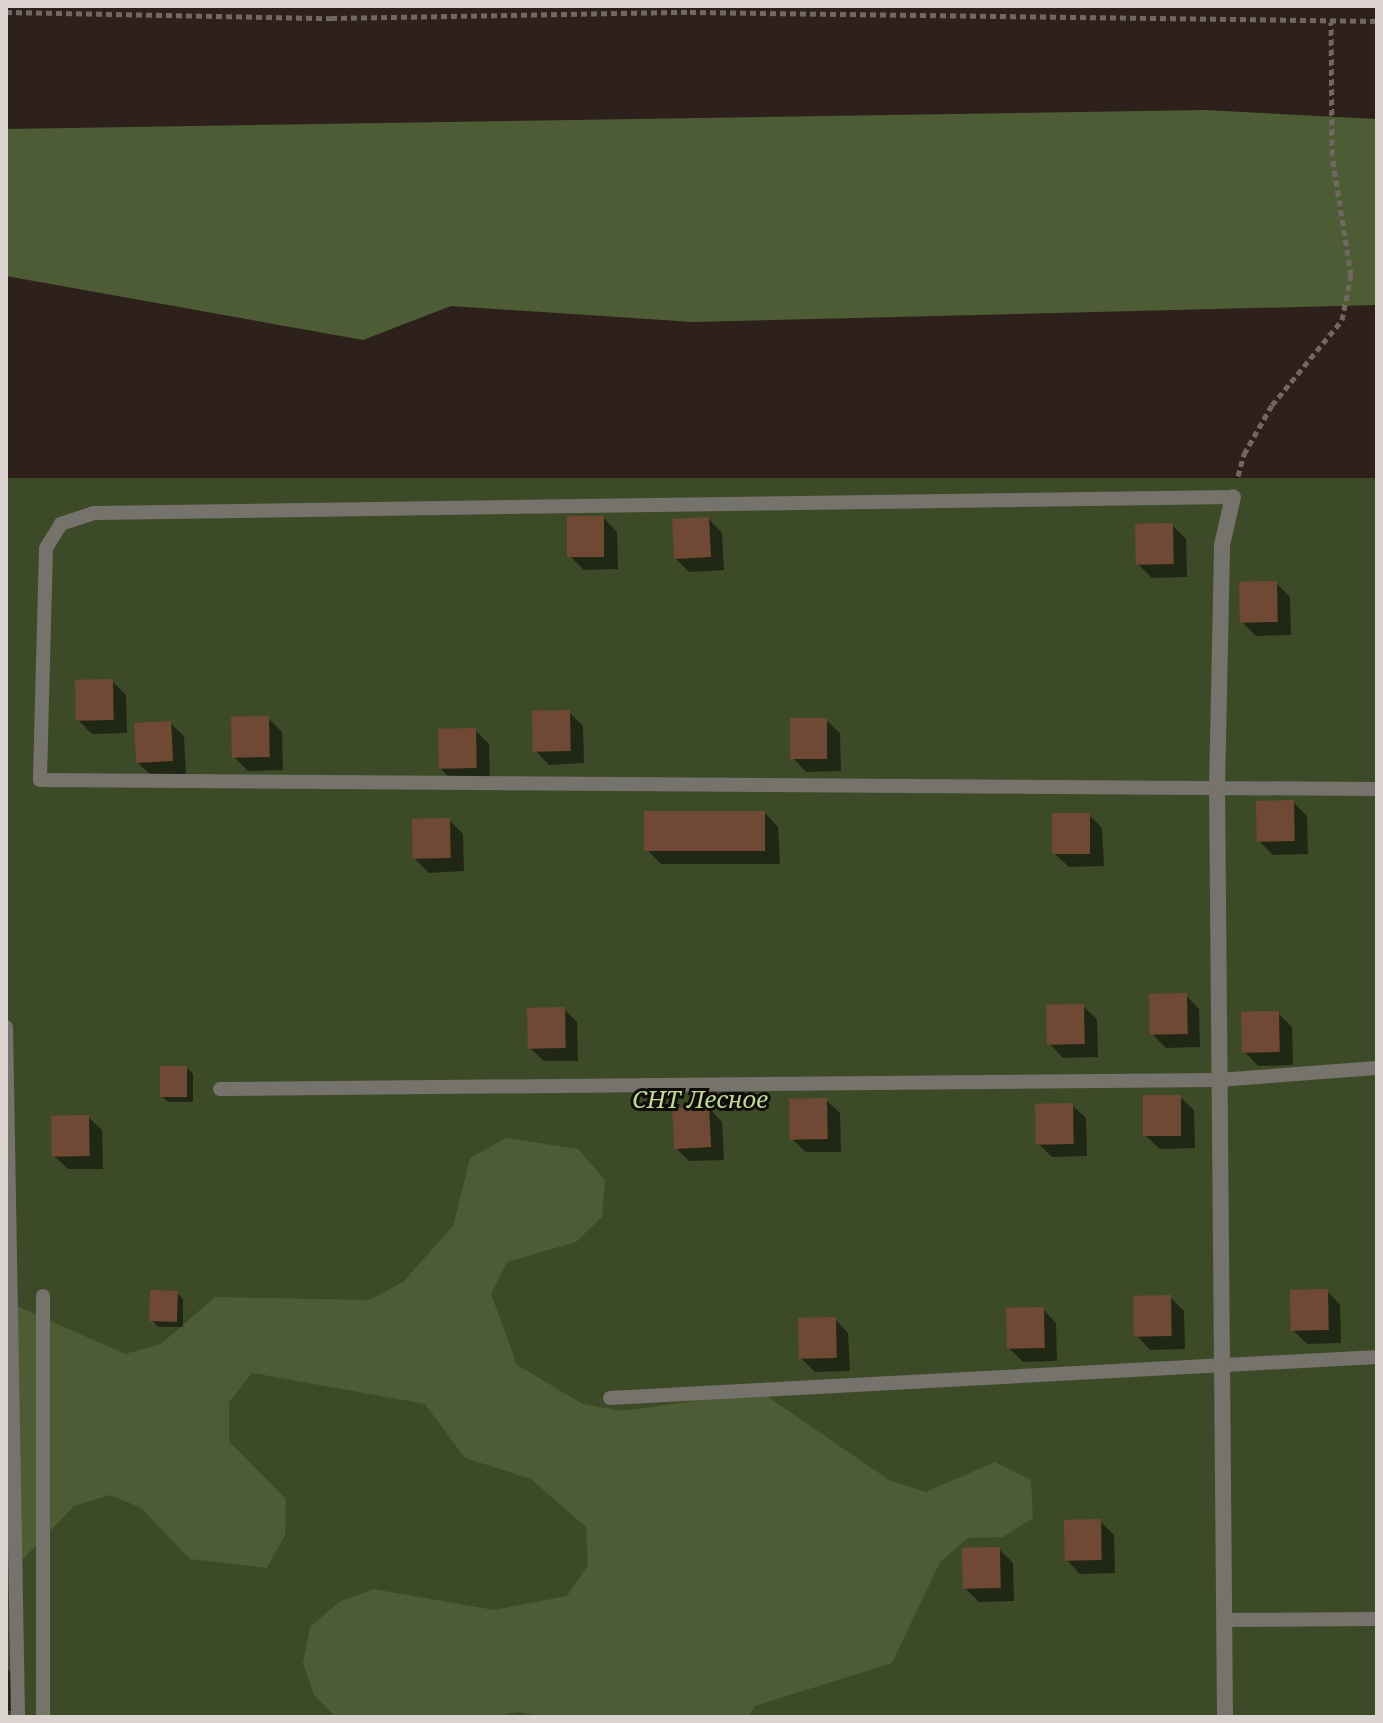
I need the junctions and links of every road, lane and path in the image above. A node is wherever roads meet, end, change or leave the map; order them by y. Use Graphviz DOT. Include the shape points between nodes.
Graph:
graph roads {
  1 [pos="6,12"];
  2 [pos="1377,21"];
  3 [pos="1331,22"];
  4 [pos="1233,497"];
  5 [pos="1217,788"];
  6 [pos="1377,789"];
  7 [pos="6,1027"];
  8 [pos="1377,1068"];
  9 [pos="1218,1080"];
  10 [pos="220,1089"];
  11 [pos="43,1296"];
  12 [pos="1377,1357"];
  13 [pos="1221,1365"];
  14 [pos="610,1398"];
  15 [pos="1377,1619"];
  16 [pos="1226,1620"];
  17 [pos="18,1717"];
  18 [pos="43,1717"];
  19 [pos="1225,1717"];
  1 -- 3 [label="path" via="331,18 690,12"];
  2 -- 3 [label="path"];
  3 -- 4 [label="path" via="1332,155 1351,275 1342,320 1272,405 1244,454"];
  4 -- 5 [label="street" via="1222,545"];
  4 -- 5 [label="lane" via="94,513 61,524 46,548 40,780"];
  5 -- 6 [label="lane"];
  5 -- 9 [label="street"];
  7 -- 17 [label="lane"];
  8 -- 9 [label="lane"];
  9 -- 10 [label="lane"];
  9 -- 13 [label="street"];
  11 -- 18 [label="lane"];
  12 -- 13 [label="lane"];
  13 -- 14 [label="lane"];
  13 -- 16 [label="street"];
  15 -- 16 [label="lane"];
  16 -- 19 [label="street"];
}
